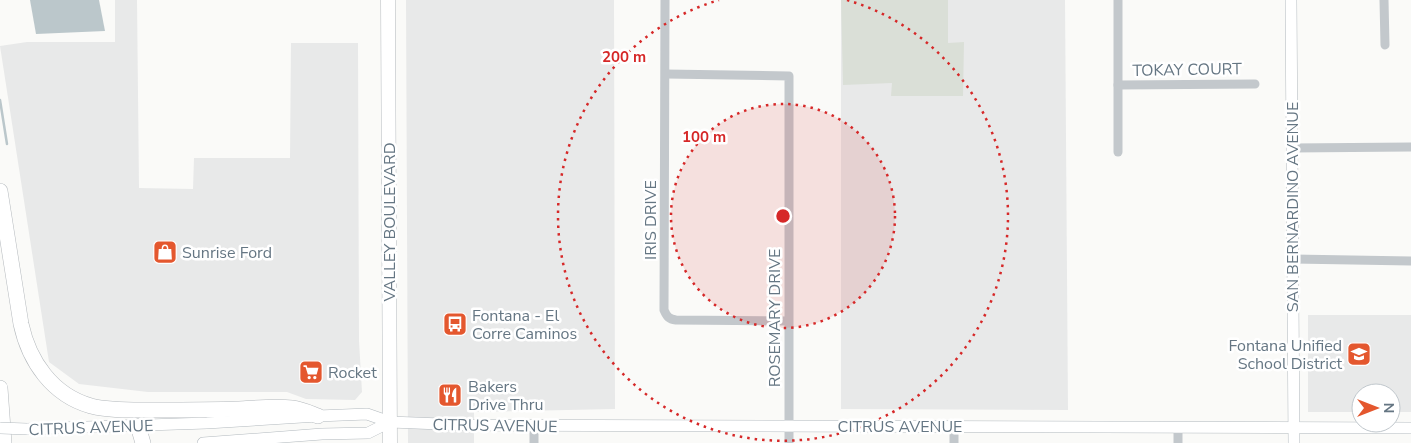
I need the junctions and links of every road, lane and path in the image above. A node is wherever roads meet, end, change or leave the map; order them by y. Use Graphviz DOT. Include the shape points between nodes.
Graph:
graph roads {
  1 [pos="388,0"];
  2 [pos="665,0"];
  3 [pos="1118,0"];
  4 [pos="1291,0"];
  5 [pos="1384,0"];
  6 [pos="1385,45"];
  7 [pos="666,74"];
  8 [pos="1255,84"];
  9 [pos="1118,85"];
  10 [pos="1411,147"];
  11 [pos="1292,148"];
  12 [pos="1118,152"];
  13 [pos="0,191"];
  14 [pos="1293,260"];
  15 [pos="1411,261"];
  16 [pos="788,321"];
  17 [pos="0,388"];
  18 [pos="318,416"];
  19 [pos="390,422"];
  20 [pos="534,425"];
  21 [pos="138,426"];
  22 [pos="789,426"];
  23 [pos="954,426"];
  24 [pos="0,428"];
  25 [pos="1178,428"];
  26 [pos="1293,428"];
  27 [pos="1411,428"];
  28 [pos="4,443"];
  29 [pos="143,443"];
  30 [pos="202,443"];
  31 [pos="390,443"];
  32 [pos="534,443"];
  33 [pos="789,443"];
  34 [pos="954,443"];
  35 [pos="1178,443"];
  36 [pos="1294,443"];
  1 -- 19 [label="main road, VALLEY BOULEVARD"];
  2 -- 7 [label="street, IRIS DRIVE"];
  3 -- 9 [label="street"];
  4 -- 11 [label="main road, SAN BERNARDINO AVENUE"];
  5 -- 6 [label="street"];
  7 -- 16 [label="street, IRIS DRIVE" via="664,310 668,318 676,320"];
  7 -- 16 [label="street, ROSEMARY DRIVE" via="789,76"];
  8 -- 9 [label="street, TOKAY COURT"];
  9 -- 12 [label="street"];
  10 -- 11 [label="street"];
  11 -- 14 [label="main road, SAN BERNARDINO AVENUE"];
  13 -- 18 [label="highway" via="25,340 40,370 64,392 85,404 111,409 294,408"];
  14 -- 15 [label="street"];
  14 -- 26 [label="main road, SAN BERNARDINO AVENUE"];
  16 -- 22 [label="street, ROSEMARY DRIVE"];
  17 -- 28 [label="highway"];
  18 -- 19 [label="main road, CITRUS AVENUE" via="367,414"];
  18 -- 21 [label="main road, CITRUS AVENUE"];
  19 -- 20 [label="main road, CITRUS AVENUE"];
  19 -- 30 [label="main road, CITRUS AVENUE" via="368,433"];
  19 -- 31 [label="main road, VALLEY BOULEVARD"];
  20 -- 22 [label="main road, CITRUS AVENUE"];
  20 -- 32 [label="street"];
  21 -- 24 [label="main road, CITRUS AVENUE, bridge"];
  21 -- 29 [label="highway"];
  22 -- 23 [label="main road, CITRUS AVENUE"];
  22 -- 33 [label="street, ROSEMARY DRIVE"];
  23 -- 25 [label="main road, CITRUS AVENUE"];
  23 -- 34 [label="street"];
  25 -- 26 [label="main road, CITRUS AVENUE"];
  25 -- 35 [label="street"];
  26 -- 27 [label="main road, CITRUS AVENUE"];
  26 -- 36 [label="main road, SAN BERNARDINO AVENUE"];
}
